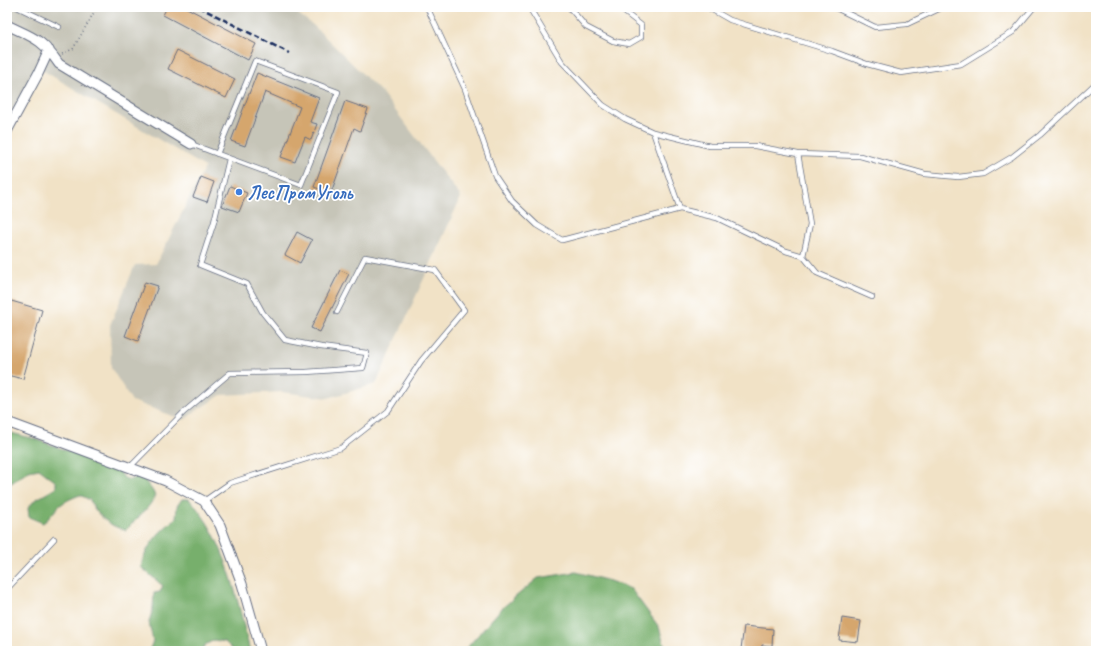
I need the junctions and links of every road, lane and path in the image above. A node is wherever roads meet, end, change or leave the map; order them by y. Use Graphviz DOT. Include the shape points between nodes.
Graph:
graph roads {
  1 [pos="17,7"];
  2 [pos="97,7"];
  3 [pos="427,7"];
  4 [pos="529,7"];
  5 [pos="570,7"];
  6 [pos="618,7"];
  7 [pos="707,7"];
  8 [pos="834,7"];
  9 [pos="943,7"];
  10 [pos="1034,7"];
  11 [pos="7,25"];
  12 [pos="59,27"];
  13 [pos="49,50"];
  14 [pos="1096,83"];
  15 [pos="7,131"];
  16 [pos="653,132"];
  17 [pos="191,144"];
  18 [pos="217,154"];
  19 [pos="798,154"];
  20 [pos="230,159"];
  21 [pos="680,209"];
  22 [pos="803,256"];
  23 [pos="872,297"];
  24 [pos="337,312"];
  25 [pos="7,422"];
  26 [pos="129,468"];
  27 [pos="204,501"];
  28 [pos="54,540"];
  29 [pos="7,589"];
  30 [pos="261,651"];
  1 -- 12 [label="lane"];
  2 -- 13 [label="path" via="73,49 62,54"];
  3 -- 21 [label="lane" via="465,89 495,176 512,201 537,225 562,240"];
  4 -- 16 [label="lane" via="562,62 603,105 625,120"];
  5 -- 6 [label="lane" via="586,27 613,41 629,44 641,37 640,25"];
  7 -- 10 [label="lane" via="730,20 901,73 961,64 1013,32"];
  8 -- 9 [label="lane" via="875,27 907,24"];
  11 -- 13 [label="street" via="38,40"];
  13 -- 15 [label="street"];
  13 -- 17 [label="street" via="59,64"];
  14 -- 19 [label="lane" via="1040,135 1012,157 983,174 958,177 932,174 860,156"];
  16 -- 19 [label="lane" via="710,146 755,146"];
  16 -- 21 [label="lane"];
  17 -- 18 [label="lane"];
  18 -- 20 [label="lane"];
  18 -- 20 [label="lane" via="255,61 338,92 301,185"];
  19 -- 22 [label="lane" via="810,224"];
  20 -- 26 [label="lane" via="200,265 247,284 263,313 285,340 367,353 363,368 230,373 184,412"];
  21 -- 22 [label="lane" via="717,218 786,251"];
  22 -- 23 [label="lane" via="818,273"];
  24 -- 27 [label="lane" via="365,257 435,270 464,310 421,361 388,411 340,448 230,483"];
  25 -- 26 [label="street"];
  26 -- 27 [label="street" via="166,481"];
  27 -- 30 [label="street" via="220,525 242,584"];
  28 -- 29 [label="lane"];
}
